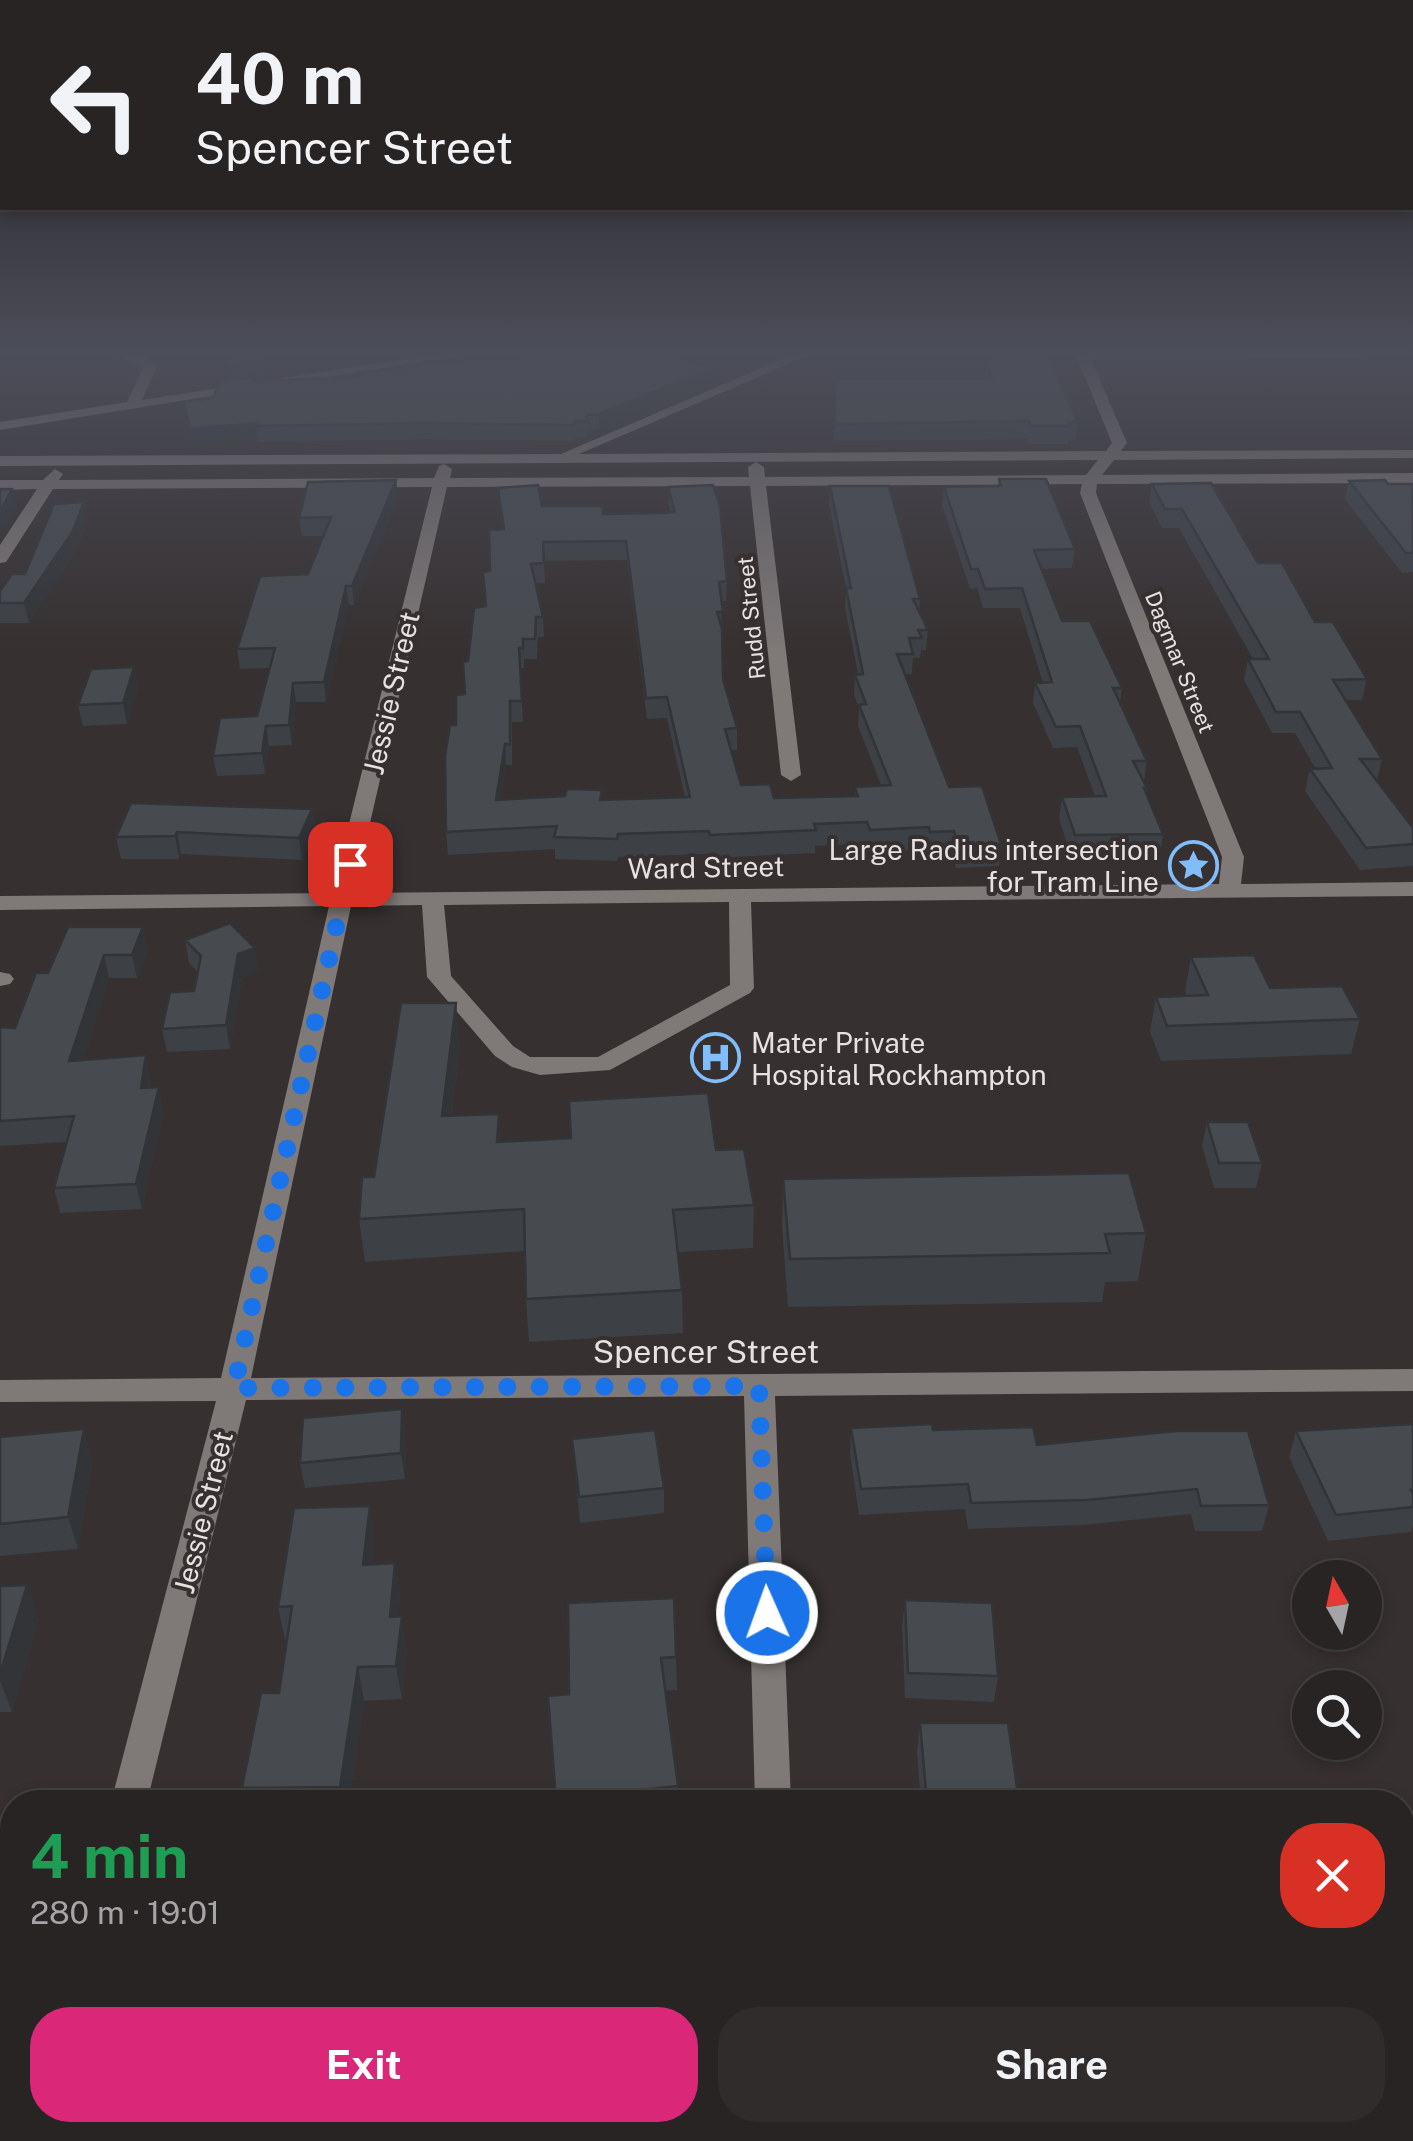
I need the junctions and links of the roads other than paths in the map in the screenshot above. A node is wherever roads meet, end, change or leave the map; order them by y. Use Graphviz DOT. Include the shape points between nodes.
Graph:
graph roads {
  1 [pos="570,453"];
  2 [pos="1110,453"];
  3 [pos="1413,454"];
  4 [pos="1107,456"];
  5 [pos="755,457"];
  6 [pos="558,458"];
  7 [pos="0,461"];
  8 [pos="63,462"];
  9 [pos="444,472"];
  10 [pos="1413,478"];
  11 [pos="1090,480"];
  12 [pos="758,483"];
  13 [pos="49,484"];
  14 [pos="0,485"];
  15 [pos="0,558"];
  16 [pos="791,775"];
  17 [pos="1230,889"];
  18 [pos="1413,889"];
  19 [pos="740,896"];
  20 [pos="433,901"];
  21 [pos="0,902"];
  22 [pos="340,902"];
  23 [pos="1413,1380"];
  24 [pos="759,1386"];
  25 [pos="234,1388"];
  26 [pos="0,1391"];
  27 [pos="132,1790"];
  28 [pos="773,1790"];
  1 -- 6 [label="street"];
  2 -- 4 [label="street"];
  3 -- 4 [label="street"];
  4 -- 5 [label="street"];
  4 -- 11 [label="street"];
  5 -- 6 [label="street"];
  5 -- 12 [label="street, Rudd Street"];
  6 -- 9 [label="street"];
  7 -- 8 [label="street"];
  8 -- 9 [label="street"];
  8 -- 13 [label="street"];
  9 -- 12 [label="street"];
  9 -- 13 [label="street"];
  9 -- 22 [label="street, Jessie Street"];
  10 -- 11 [label="street"];
  11 -- 12 [label="street"];
  11 -- 17 [label="street, Dagmar Street" via="1088,492 1233,858"];
  12 -- 16 [label="street, Rudd Street"];
  13 -- 14 [label="street"];
  13 -- 15 [label="street"];
  17 -- 18 [label="street, Ward Street"];
  17 -- 19 [label="street, Ward Street"];
  19 -- 20 [label="street, Ward Street"];
  19 -- 20 [label="street" via="742,988 620,1058 561,1067 521,1062 504,1051 439,977"];
  20 -- 22 [label="street, Ward Street"];
  21 -- 22 [label="street, Ward Street"];
  22 -- 25 [label="street, Jessie Street"];
  23 -- 24 [label="street, Spencer Street"];
  24 -- 25 [label="street, Spencer Street"];
  24 -- 28 [label="street"];
  25 -- 26 [label="street, Spencer Street"];
  25 -- 27 [label="street, Jessie Street"];
}
